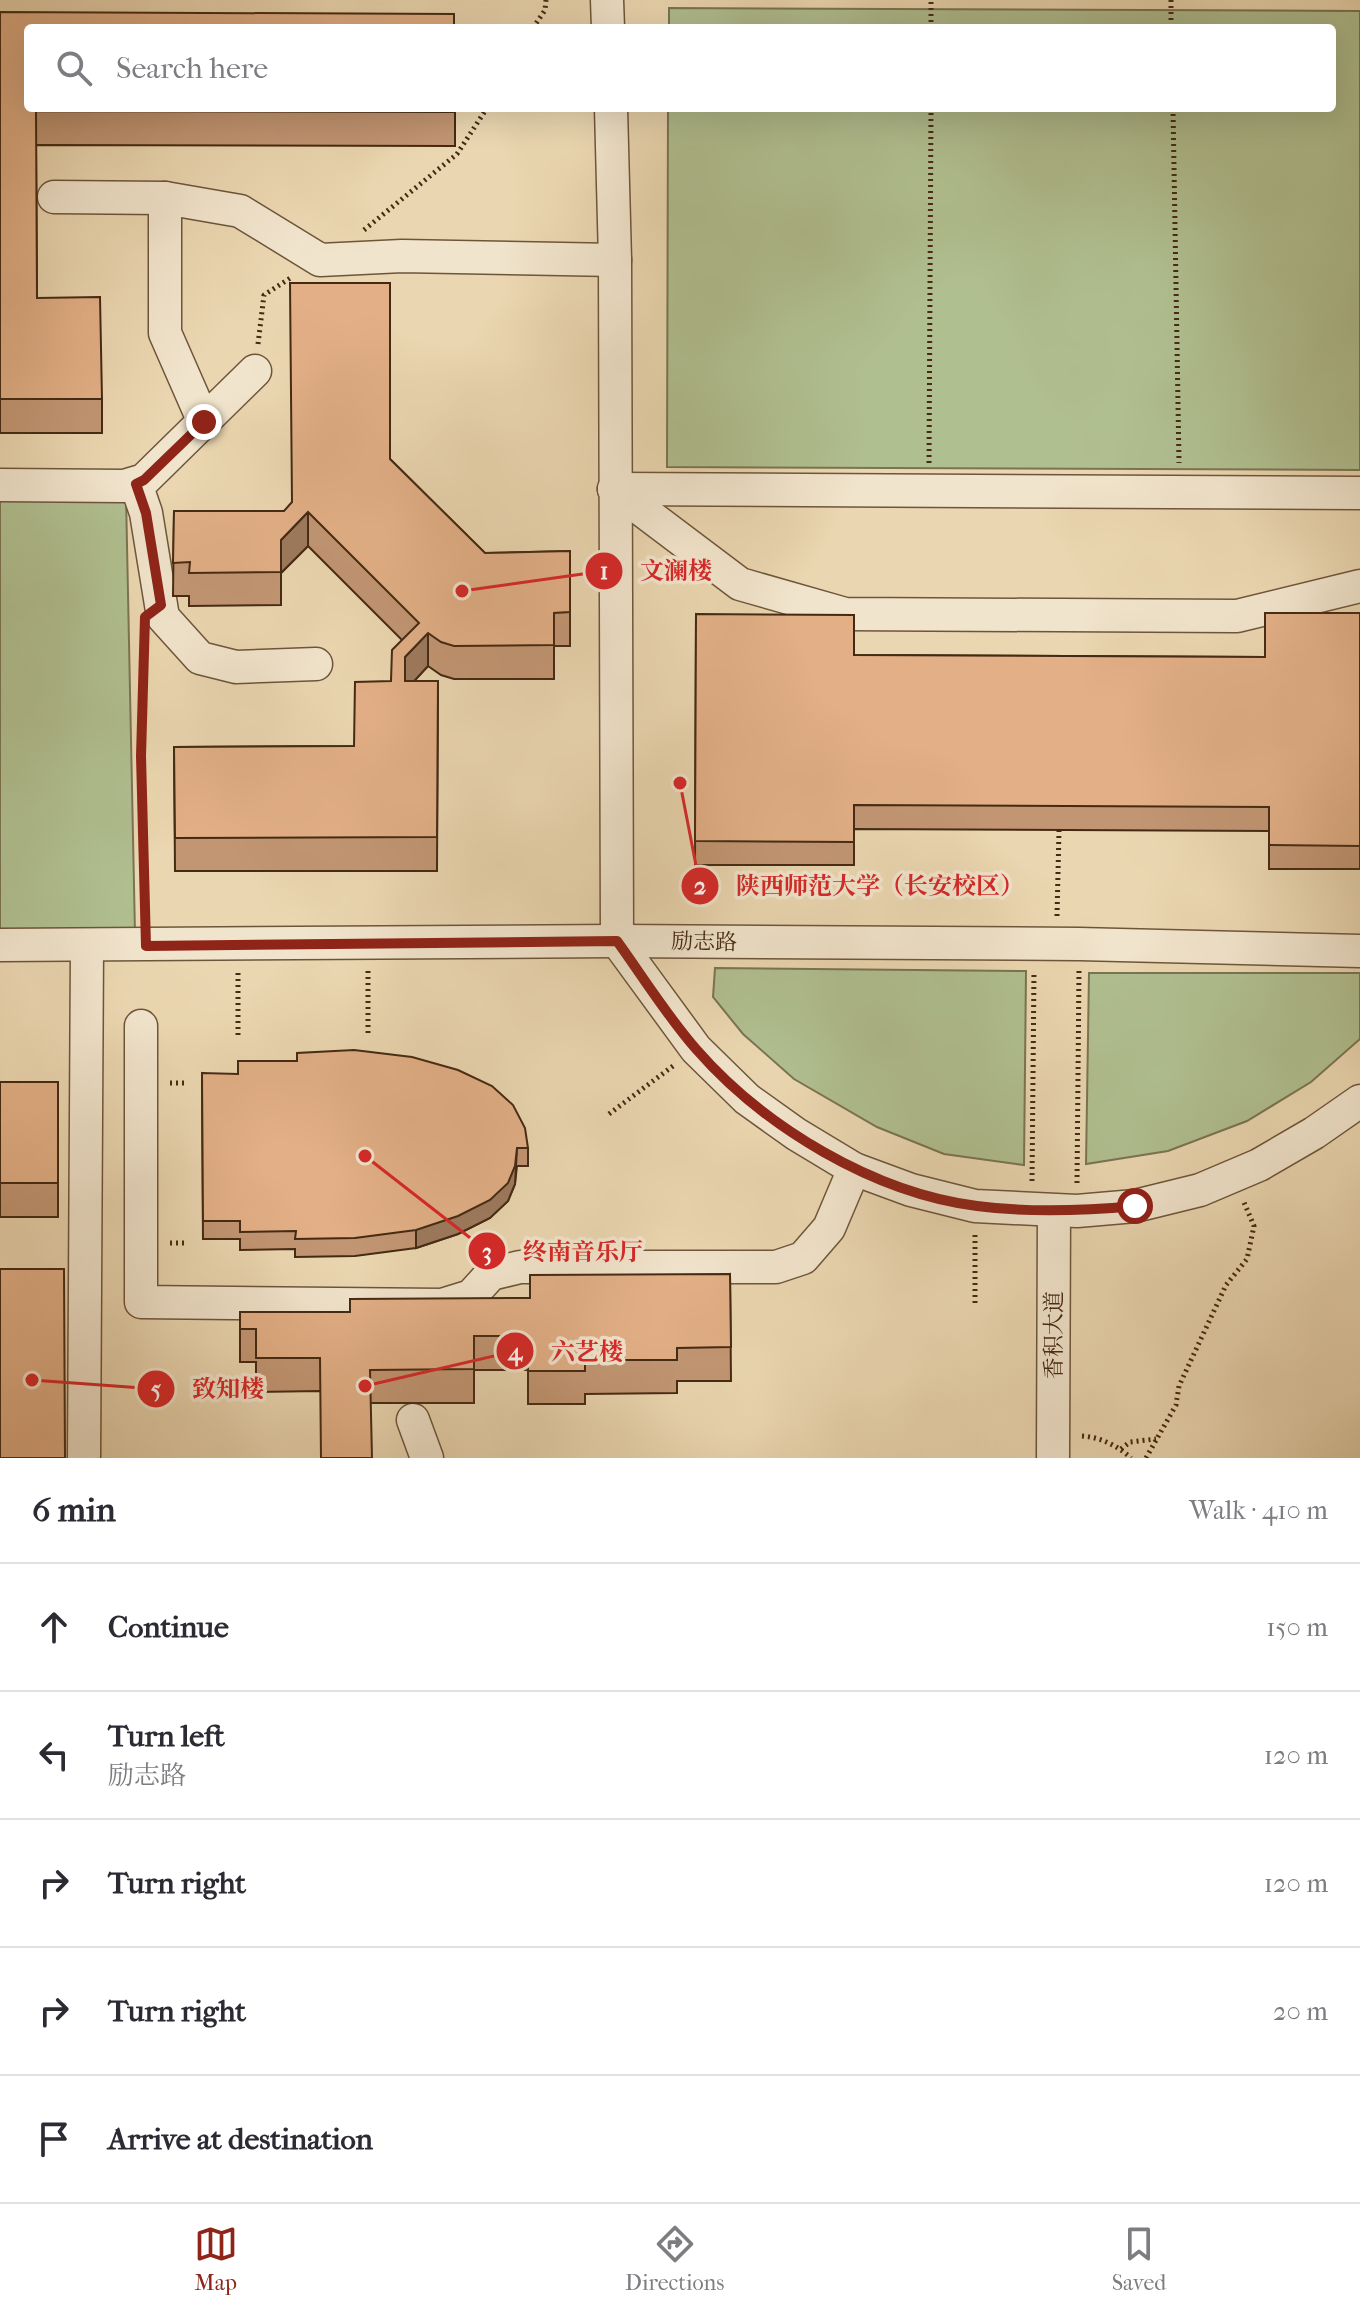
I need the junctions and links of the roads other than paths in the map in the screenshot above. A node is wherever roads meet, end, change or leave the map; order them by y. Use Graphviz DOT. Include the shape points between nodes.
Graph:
graph roads {
  1 [pos="607,0"];
  2 [pos="608,24"];
  3 [pos="611,112"];
  4 [pos="54,197"];
  5 [pos="165,198"];
  6 [pos="615,260"];
  7 [pos="255,371"];
  8 [pos="204,422"];
  9 [pos="136,484"];
  10 [pos="0,485"];
  11 [pos="614,489"];
  12 [pos="1360,493"];
  13 [pos="1360,586"];
  14 [pos="316,664"];
  15 [pos="617,941"];
  16 [pos="0,945"];
  17 [pos="87,946"];
  18 [pos="1360,951"];
  19 [pos="141,1026"];
  20 [pos="1360,1101"];
  21 [pos="854,1169"];
  22 [pos="1054,1211"];
  23 [pos="413,1420"];
  24 [pos="1053,1447"];
  25 [pos="84,1458"];
  26 [pos="427,1458"];
  1 -- 2 [label="lane"];
  3 -- 6 [label="lane"];
  4 -- 5 [label="lane"];
  5 -- 6 [label="lane" via="240,211 320,260"];
  5 -- 8 [label="lane" via="165,333"];
  6 -- 11 [label="lane"];
  7 -- 8 [label="lane"];
  8 -- 9 [label="lane"];
  9 -- 10 [label="lane"];
  9 -- 14 [label="lane" via="146,513 163,617 200,658 236,667"];
  11 -- 12 [label="lane"];
  11 -- 13 [label="lane" via="740,584 845,614 1237,616"];
  11 -- 15 [label="lane"];
  15 -- 17 [label="lane, 励志路"];
  15 -- 18 [label="lane, 励志路"];
  15 -- 21 [label="lane" via="696,1049 747,1099"];
  16 -- 17 [label="lane, 励志路"];
  17 -- 25 [label="lane"];
  19 -- 21 [label="lane" via="141,1302 442,1305 471,1296 491,1274 520,1267 776,1267 803,1258 829,1228"];
  20 -- 22 [label="lane" via="1259,1165 1200,1190 1135,1206"];
  21 -- 22 [label="lane" via="975,1206"];
  22 -- 24 [label="lane, 香积大道"];
  23 -- 26 [label="lane"];
}
